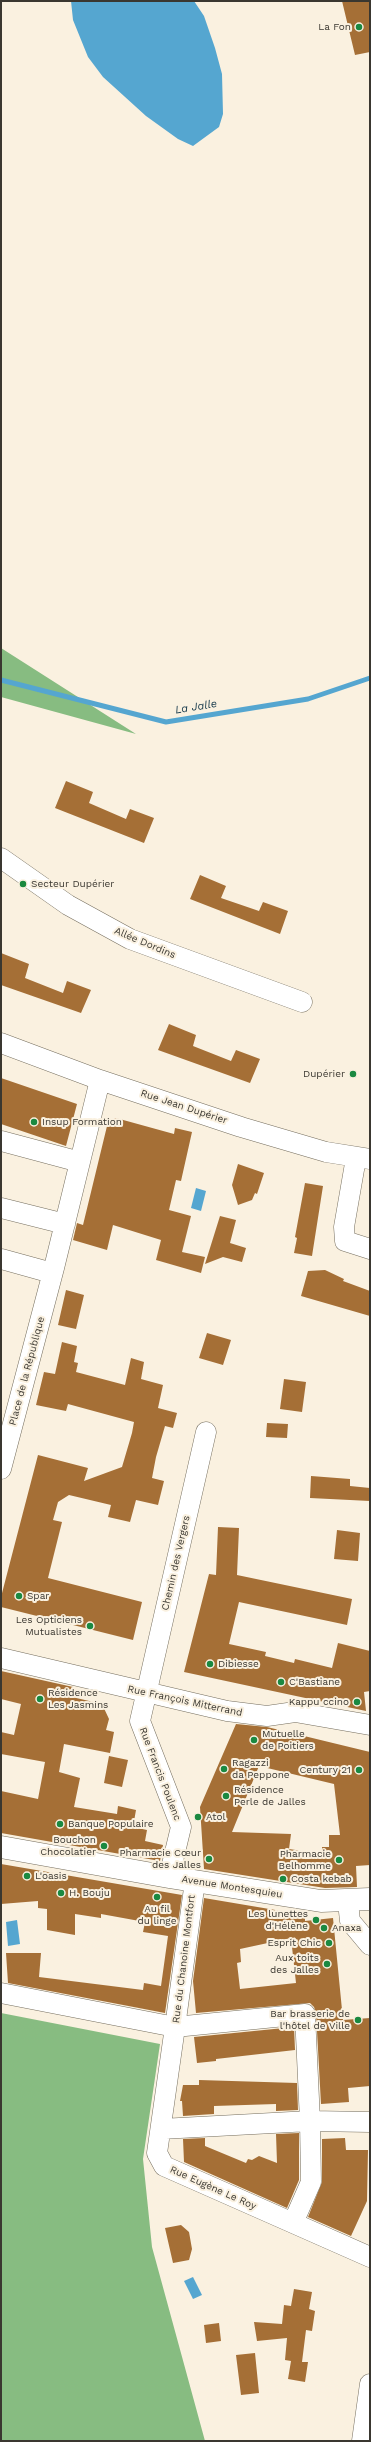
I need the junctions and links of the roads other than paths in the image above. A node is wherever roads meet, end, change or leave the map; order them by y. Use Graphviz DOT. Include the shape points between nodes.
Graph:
graph roads {
  1 [pos="1,858"];
  2 [pos="302,1002"];
  3 [pos="1,1043"];
  4 [pos="100,1080"];
  5 [pos="1,1141"];
  6 [pos="363,1159"];
  7 [pos="80,1162"];
  8 [pos="1,1208"];
  9 [pos="65,1224"];
  10 [pos="370,1249"];
  11 [pos="1,1259"];
  12 [pos="52,1273"];
  13 [pos="206,1432"];
  14 [pos="1,1468"];
  15 [pos="1,1658"];
  16 [pos="145,1693"];
  17 [pos="370,1724"];
  18 [pos="1,1847"];
  19 [pos="169,1877"];
  20 [pos="195,1881"];
  21 [pos="370,1899"];
  22 [pos="348,1902"];
  23 [pos="370,1945"];
  24 [pos="1,1994"];
  25 [pos="175,2027"];
  26 [pos="310,2121"];
  27 [pos="370,2122"];
  28 [pos="161,2129"];
  29 [pos="293,2223"];
  30 [pos="370,2257"];
  31 [pos="370,2384"];
  32 [pos="362,2441"];
  1 -- 2 [label="street, Allée Dordins" via="68,905 130,939"];
  3 -- 4 [label="street, Rue Jean Dupérier"];
  4 -- 6 [label="street, Rue Jean Dupérier" via="326,1152"];
  4 -- 7 [label="street, Place de la République"];
  5 -- 7 [label="street"];
  6 -- 10 [label="street" via="344,1227 345,1241"];
  7 -- 9 [label="street, Place de la République"];
  8 -- 9 [label="street"];
  9 -- 12 [label="street, Place de la République"];
  11 -- 12 [label="street"];
  12 -- 14 [label="street, Place de la République"];
  13 -- 16 [label="street, Chemin des Vergers"];
  15 -- 16 [label="street, Rue François Mitterrand"];
  16 -- 17 [label="street, Rue François Mitterrand" via="261,1716 295,1712"];
  16 -- 19 [label="street, Rue Francis Poulenc" via="140,1721 181,1826"];
  18 -- 19 [label="main road, Avenue Montesquieu"];
  19 -- 20 [label="main road, Avenue Montesquieu"];
  20 -- 22 [label="main road, Avenue Montesquieu" via="321,1901"];
  20 -- 25 [label="street, Rue du Chanoine Montfort"];
  21 -- 22 [label="main road, Avenue Montesquieu"];
  22 -- 23 [label="street" via="350,1921"];
  24 -- 25 [label="street"];
  25 -- 26 [label="street, Rue du Chanoine Montfort" via="305,2014"];
  25 -- 28 [label="street, Rue Eugène Le Roy"];
  26 -- 27 [label="street"];
  26 -- 28 [label="street"];
  26 -- 29 [label="street" via="311,2182"];
  28 -- 29 [label="street, Rue Eugène Le Roy" via="157,2154 164,2166"];
  29 -- 30 [label="street, Rue Eugène Le Roy"];
  31 -- 32 [label="street"];
}
